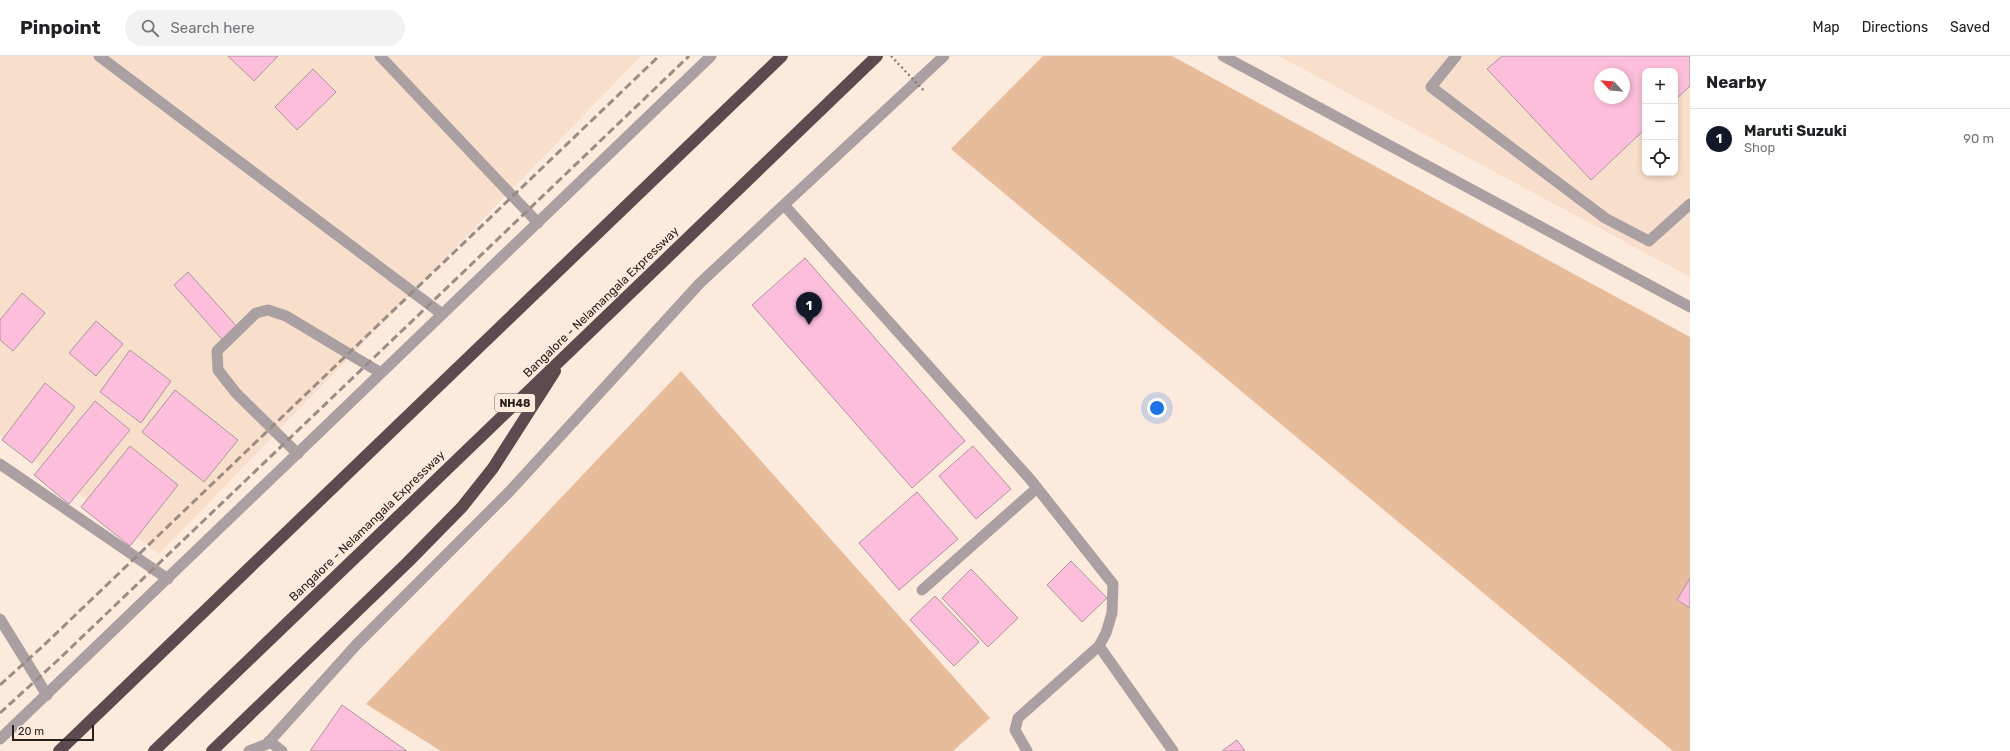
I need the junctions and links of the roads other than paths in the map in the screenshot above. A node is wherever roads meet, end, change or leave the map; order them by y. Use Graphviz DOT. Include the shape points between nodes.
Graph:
graph roads {
  1 [pos="99,56"];
  2 [pos="380,56"];
  3 [pos="711,56"];
  4 [pos="782,56"];
  5 [pos="877,56"];
  6 [pos="944,56"];
  7 [pos="1223,56"];
  8 [pos="1456,56"];
  9 [pos="1690,204"];
  10 [pos="784,205"];
  11 [pos="538,223"];
  12 [pos="1690,307"];
  13 [pos="442,314"];
  14 [pos="566,354"];
  15 [pos="381,373"];
  16 [pos="298,454"];
  17 [pos="0,464"];
  18 [pos="1038,488"];
  19 [pos="168,579"];
  20 [pos="922,590"];
  21 [pos="0,619"];
  22 [pos="1099,646"];
  23 [pos="46,695"];
  24 [pos="0,739"];
  25 [pos="269,741"];
  26 [pos="59,751"];
  27 [pos="154,751"];
  28 [pos="212,751"];
  29 [pos="249,751"];
  30 [pos="282,751"];
  31 [pos="1027,751"];
  32 [pos="1173,751"];
  1 -- 13 [label="street"];
  2 -- 11 [label="street"];
  3 -- 11 [label="street"];
  4 -- 26 [label="highway"];
  5 -- 14 [label="highway, Bangalore - Nelamangala Expressway / NH48"];
  6 -- 10 [label="street"];
  7 -- 12 [label="street"];
  8 -- 9 [label="street" via="1431,87 1606,218 1649,241"];
  10 -- 18 [label="street"];
  10 -- 25 [label="street" via="700,283 509,492 356,644"];
  11 -- 13 [label="street"];
  13 -- 15 [label="street"];
  14 -- 27 [label="highway, Bangalore - Nelamangala Expressway / NH48"];
  14 -- 28 [label="highway" via="493,468 462,507"];
  15 -- 16 [label="street"];
  15 -- 16 [label="street" via="286,316 268,310 256,313 217,351 218,370 236,393"];
  16 -- 19 [label="street"];
  17 -- 19 [label="street"];
  18 -- 20 [label="street"];
  18 -- 22 [label="street" via="1113,584 1112,613"];
  19 -- 23 [label="street"];
  21 -- 23 [label="street"];
  22 -- 31 [label="street" via="1018,718 1015,730"];
  22 -- 32 [label="street"];
  23 -- 24 [label="street"];
  25 -- 29 [label="street"];
  25 -- 30 [label="street"];
}
